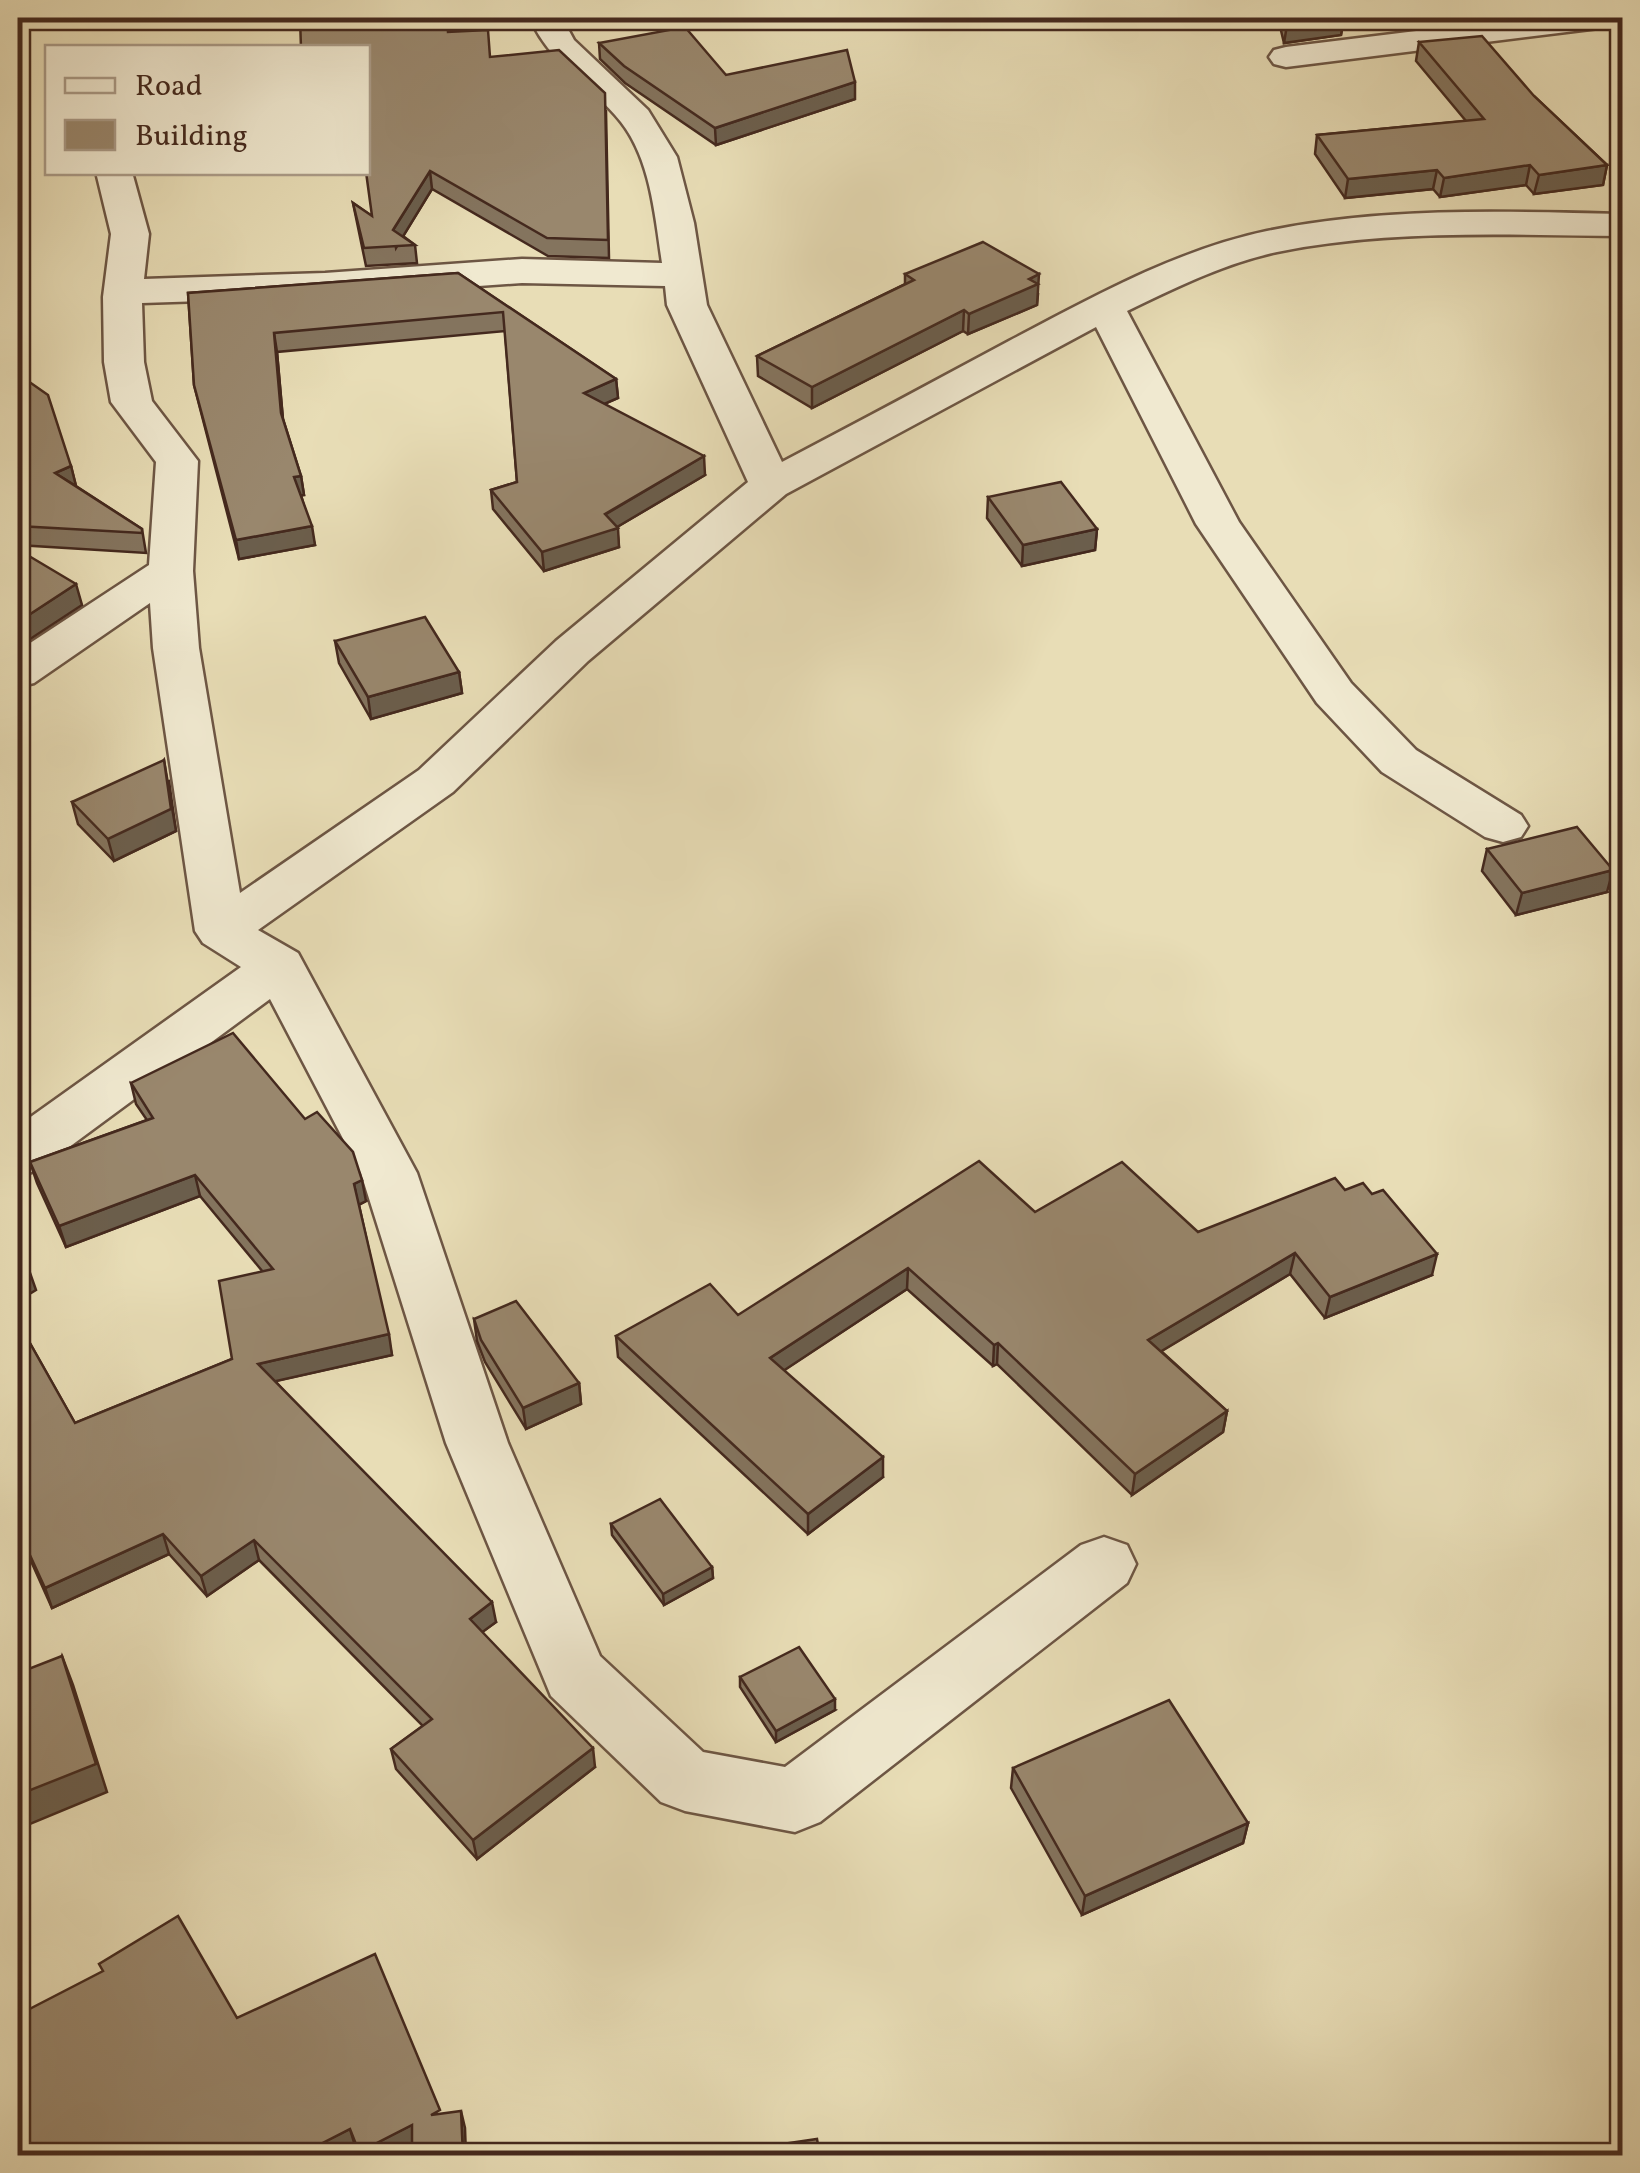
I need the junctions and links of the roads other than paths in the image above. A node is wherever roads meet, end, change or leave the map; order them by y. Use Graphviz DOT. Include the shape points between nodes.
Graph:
graph roads {
  1 [pos="546,18"];
  2 [pos="1598,18"];
  3 [pos="1286,57"];
  4 [pos="115,175"];
  5 [pos="1622,225"];
  6 [pos="683,275"];
  7 [pos="122,297"];
  8 [pos="1105,306"];
  9 [pos="771,485"];
  10 [pos="171,570"];
  11 [pos="18,673"];
  12 [pos="1503,826"];
  13 [pos="221,932"];
  14 [pos="280,966"];
  15 [pos="18,1155"];
  16 [pos="1104,1564"];
  1 -- 6 [label="street" via="560,45 636,117 659,157"];
  2 -- 3 [label="street"];
  4 -- 7 [label="street" via="130,234"];
  5 -- 8 [label="street" via="1362,228 1269,242"];
  6 -- 7 [label="street" via="522,271 149,290"];
  6 -- 9 [label="street" via="687,304"];
  7 -- 10 [label="street" via="132,402 176,461"];
  8 -- 9 [label="street"];
  8 -- 12 [label="street" via="1218,524 1334,693 1398,761"];
  9 -- 13 [label="street" via="572,651 436,781"];
  10 -- 11 [label="street"];
  10 -- 13 [label="street" via="176,648"];
  13 -- 14 [label="street"];
  14 -- 15 [label="street"];
  14 -- 16 [label="street" via="390,1173 477,1443 575,1675 685,1780 794,1800"];
}
